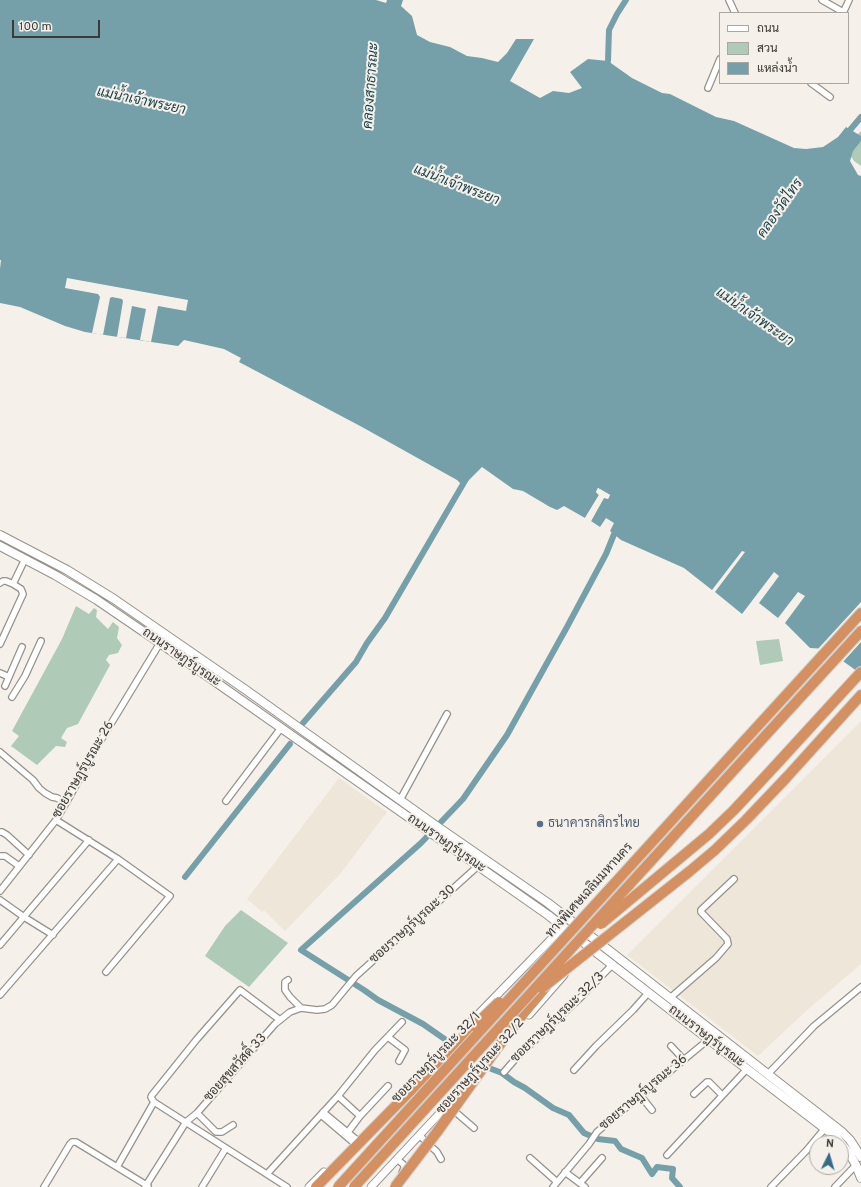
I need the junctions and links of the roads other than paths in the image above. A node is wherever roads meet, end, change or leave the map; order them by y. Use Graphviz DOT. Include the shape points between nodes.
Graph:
graph roads {
  1 [pos="729,0"];
  2 [pos="822,0"];
  3 [pos="849,0"];
  4 [pos="735,12"];
  5 [pos="841,12"];
  6 [pos="843,12"];
  7 [pos="719,61"];
  8 [pos="812,84"];
  9 [pos="708,88"];
  10 [pos="830,97"];
  11 [pos="0,535"];
  12 [pos="0,546"];
  13 [pos="25,559"];
  14 [pos="0,583"];
  15 [pos="13,584"];
  16 [pos="861,613"];
  17 [pos="861,631"];
  18 [pos="41,641"];
  19 [pos="160,643"];
  20 [pos="0,644"];
  21 [pos="22,647"];
  22 [pos="861,672"];
  23 [pos="0,673"];
  24 [pos="9,677"];
  25 [pos="5,686"];
  26 [pos="861,695"];
  27 [pos="12,697"];
  28 [pos="447,714"];
  29 [pos="281,728"];
  30 [pos="0,752"];
  31 [pos="400,800"];
  32 [pos="226,801"];
  33 [pos="66,803"];
  34 [pos="56,820"];
  35 [pos="435,831"];
  36 [pos="0,832"];
  37 [pos="89,840"];
  38 [pos="29,855"];
  39 [pos="0,856"];
  40 [pos="118,859"];
  41 [pos="19,866"];
  42 [pos="478,866"];
  43 [pos="734,879"];
  44 [pos="0,891"];
  45 [pos="0,900"];
  46 [pos="24,918"];
  47 [pos="563,927"];
  48 [pos="53,935"];
  49 [pos="0,945"];
  50 [pos="590,947"];
  51 [pos="561,956"];
  52 [pos="613,964"];
  53 [pos="106,972"];
  54 [pos="553,979"];
  55 [pos="288,980"];
  56 [pos="861,987"];
  57 [pos="649,992"];
  58 [pos="0,995"];
  59 [pos="670,998"];
  60 [pos="301,1008"];
  61 [pos="496,1014"];
  62 [pos="280,1020"];
  63 [pos="402,1022"];
  64 [pos="504,1022"];
  65 [pos="388,1036"];
  66 [pos="709,1039"];
  67 [pos="671,1046"];
  68 [pos="684,1060"];
  69 [pos="399,1061"];
  70 [pos="747,1069"];
  71 [pos="574,1070"];
  72 [pos="504,1072"];
  73 [pos="768,1074"];
  74 [pos="388,1086"];
  75 [pos="694,1094"];
  76 [pos="722,1095"];
  77 [pos="338,1096"];
  78 [pos="640,1096"];
  79 [pos="154,1102"];
  80 [pos="447,1105"];
  81 [pos="652,1110"];
  82 [pos="196,1112"];
  83 [pos="322,1113"];
  84 [pos="360,1116"];
  85 [pos="186,1122"];
  86 [pos="233,1125"];
  87 [pos="828,1126"];
  88 [pos="474,1128"];
  89 [pos="348,1132"];
  90 [pos="419,1135"];
  91 [pos="839,1135"];
  92 [pos="849,1140"];
  93 [pos="356,1141"];
  94 [pos="226,1148"];
  95 [pos="849,1153"];
  96 [pos="667,1155"];
  97 [pos="861,1157"];
  98 [pos="530,1158"];
  99 [pos="602,1158"];
  100 [pos="397,1159"];
  101 [pos="441,1159"];
  102 [pos="856,1165"];
  103 [pos="117,1167"];
  104 [pos="565,1172"];
  105 [pos="267,1174"];
  106 [pos="861,1178"];
  107 [pos="555,1185"];
  108 [pos="147,1186"];
  109 [pos="394,1186"];
  110 [pos="582,1186"];
  111 [pos="44,1187"];
  112 [pos="202,1187"];
  113 [pos="287,1187"];
  114 [pos="309,1187"];
  115 [pos="316,1187"];
  116 [pos="338,1187"];
  117 [pos="354,1187"];
  118 [pos="371,1187"];
  119 [pos="771,1187"];
  120 [pos="835,1187"];
  1 -- 4 [label="street"];
  2 -- 5 [label="street"];
  3 -- 6 [label="street"];
  7 -- 9 [label="street"];
  8 -- 10 [label="street"];
  11 -- 31 [label="main road, ถนนราษฎร์บูรณะ" via="67,570 114,599"];
  12 -- 13 [label="main road, ถนนราษฎร์บูรณะ"];
  13 -- 15 [label="street"];
  13 -- 19 [label="main road, ถนนราษฎร์บูรณะ" via="90,596"];
  14 -- 15 [label="street" via="6,581"];
  15 -- 20 [label="street" via="21,589 23,594"];
  16 -- 116 [label="highway, ทางพิเศษเฉลิมมหานคร, bridge"];
  17 -- 117 [label="highway, ทางพิเศษเฉลิมมหานคร, bridge"];
  18 -- 27 [label="street"];
  19 -- 29 [label="main road, ถนนราษฎร์บูรณะ"];
  19 -- 33 [label="street, ซอยราษฎร์บูรณะ 26"];
  21 -- 24 [label="street"];
  22 -- 51 [label="highway, bridge" via="718,826"];
  23 -- 24 [label="street"];
  24 -- 25 [label="street"];
  26 -- 54 [label="highway, bridge" via="721,845"];
  28 -- 31 [label="street"];
  29 -- 32 [label="street"];
  29 -- 35 [label="main road, ถนนราษฎร์บูรณะ"];
  30 -- 33 [label="street" via="47,795"];
  31 -- 35 [label="main road, ถนนราษฎร์บูรณะ"];
  33 -- 34 [label="street, ซอยราษฎร์บูรณะ 26"];
  34 -- 37 [label="street"];
  34 -- 38 [label="street, ซอยราษฎร์บูรณะ 26"];
  35 -- 42 [label="main road, ถนนราษฎร์บูรณะ"];
  35 -- 59 [label="main road, ถนนราษฎร์บูรณะ" via="548,903"];
  36 -- 38 [label="street"];
  37 -- 40 [label="street"];
  37 -- 46 [label="street"];
  38 -- 41 [label="street, ซอยราษฎร์บูรณะ 26"];
  39 -- 41 [label="street" via="5,856"];
  40 -- 48 [label="street"];
  40 -- 53 [label="street" via="170,896"];
  41 -- 44 [label="street, ซอยราษฎร์บูรณะ 26"];
  42 -- 47 [label="main road, ถนนราษฎร์บูรณะ"];
  42 -- 60 [label="street, ซอยราษฎร์บูรณะ 30" via="356,976 329,1008"];
  43 -- 59 [label="street" via="701,910 727,939 728,944 716,958"];
  45 -- 46 [label="street"];
  46 -- 48 [label="street"];
  46 -- 49 [label="street"];
  47 -- 50 [label="main road, ถนนราษฎร์บูรณะ"];
  47 -- 93 [label="street, ซอยราษฎร์บูรณะ 32/1"];
  48 -- 58 [label="street"];
  50 -- 52 [label="main road, ถนนราษฎร์บูรณะ"];
  50 -- 80 [label="street, ซอยราษฎร์บูรณะ 32/2"];
  51 -- 61 [label="highway, bridge"];
  51 -- 115 [label="highway, bridge" via="492,1008"];
  52 -- 57 [label="main road, ถนนราษฎร์บูรณะ"];
  52 -- 72 [label="street, ซอยราษฎร์บูรณะ 32/3"];
  54 -- 64 [label="highway, bridge"];
  54 -- 109 [label="highway, bridge" via="511,1029 434,1137"];
  55 -- 60 [label="street" via="285,982 285,990"];
  56 -- 73 [label="street" via="814,1026"];
  57 -- 66 [label="main road, ถนนราษฎร์บูรณะ"];
  57 -- 71 [label="street"];
  59 -- 73 [label="main road, ถนนราษฎร์บูรณะ"];
  60 -- 62 [label="street, ซอยสุขสวัสดิ์ 33"];
  62 -- 79 [label="street" via="240,990 152,1095"];
  62 -- 82 [label="street, ซอยสุขสวัสดิ์ 33"];
  63 -- 65 [label="street"];
  65 -- 69 [label="street" via="405,1050"];
  65 -- 77 [label="street"];
  66 -- 68 [label="street, ซอยราษฎร์บูรณะ 36"];
  66 -- 70 [label="main road, ถนนราษฎร์บูรณะ"];
  67 -- 68 [label="street"];
  68 -- 78 [label="street, ซอยราษฎร์บูรณะ 36"];
  70 -- 76 [label="street"];
  70 -- 87 [label="main road, ถนนราษฎร์บูรณะ"];
  73 -- 87 [label="main road, ถนนราษฎร์บูรณะ"];
  74 -- 84 [label="street"];
  75 -- 76 [label="street" via="709,1082"];
  76 -- 96 [label="street"];
  77 -- 83 [label="street"];
  77 -- 84 [label="street"];
  78 -- 81 [label="street"];
  78 -- 104 [label="street, ซอยราษฎร์บูรณะ 36" via="605,1125"];
  79 -- 85 [label="street"];
  79 -- 103 [label="street"];
  80 -- 88 [label="street"];
  80 -- 90 [label="street, ซอยราษฎร์บูรณะ 32/2"];
  82 -- 85 [label="street, ซอยสุขสวัสดิ์ 33"];
  82 -- 86 [label="street" via="216,1132 222,1132"];
  83 -- 89 [label="street"];
  83 -- 93 [label="street"];
  83 -- 105 [label="street"];
  84 -- 89 [label="street"];
  85 -- 94 [label="street"];
  85 -- 108 [label="street, ซอยสุขสวัสดิ์ 33"];
  87 -- 91 [label="main road, ถนนราษฎร์บูรณะ"];
  87 -- 119 [label="street"];
  89 -- 93 [label="street"];
  90 -- 100 [label="street, ซอยราษฎร์บูรณะ 32/2"];
  90 -- 101 [label="street"];
  92 -- 97 [label="main road, ถนนราษฎร์บูรณะ"];
  93 -- 114 [label="street, ซอยราษฎร์บูรณะ 32/1"];
  94 -- 105 [label="street"];
  94 -- 112 [label="street"];
  95 -- 102 [label="main road, ถนนราษฎร์บูรณะ"];
  98 -- 107 [label="street"];
  99 -- 110 [label="street"];
  100 -- 109 [label="street" via="404,1168"];
  100 -- 118 [label="street, ซอยราษฎร์บูรณะ 32/2"];
  102 -- 106 [label="main road, ถนนราษฎร์บูรณะ"];
  102 -- 120 [label="street"];
  103 -- 108 [label="street"];
  103 -- 111 [label="street" via="72,1142"];
  104 -- 107 [label="street, ซอยราษฎร์บูรณะ 36"];
  104 -- 110 [label="street"];
  105 -- 113 [label="street"];
}
